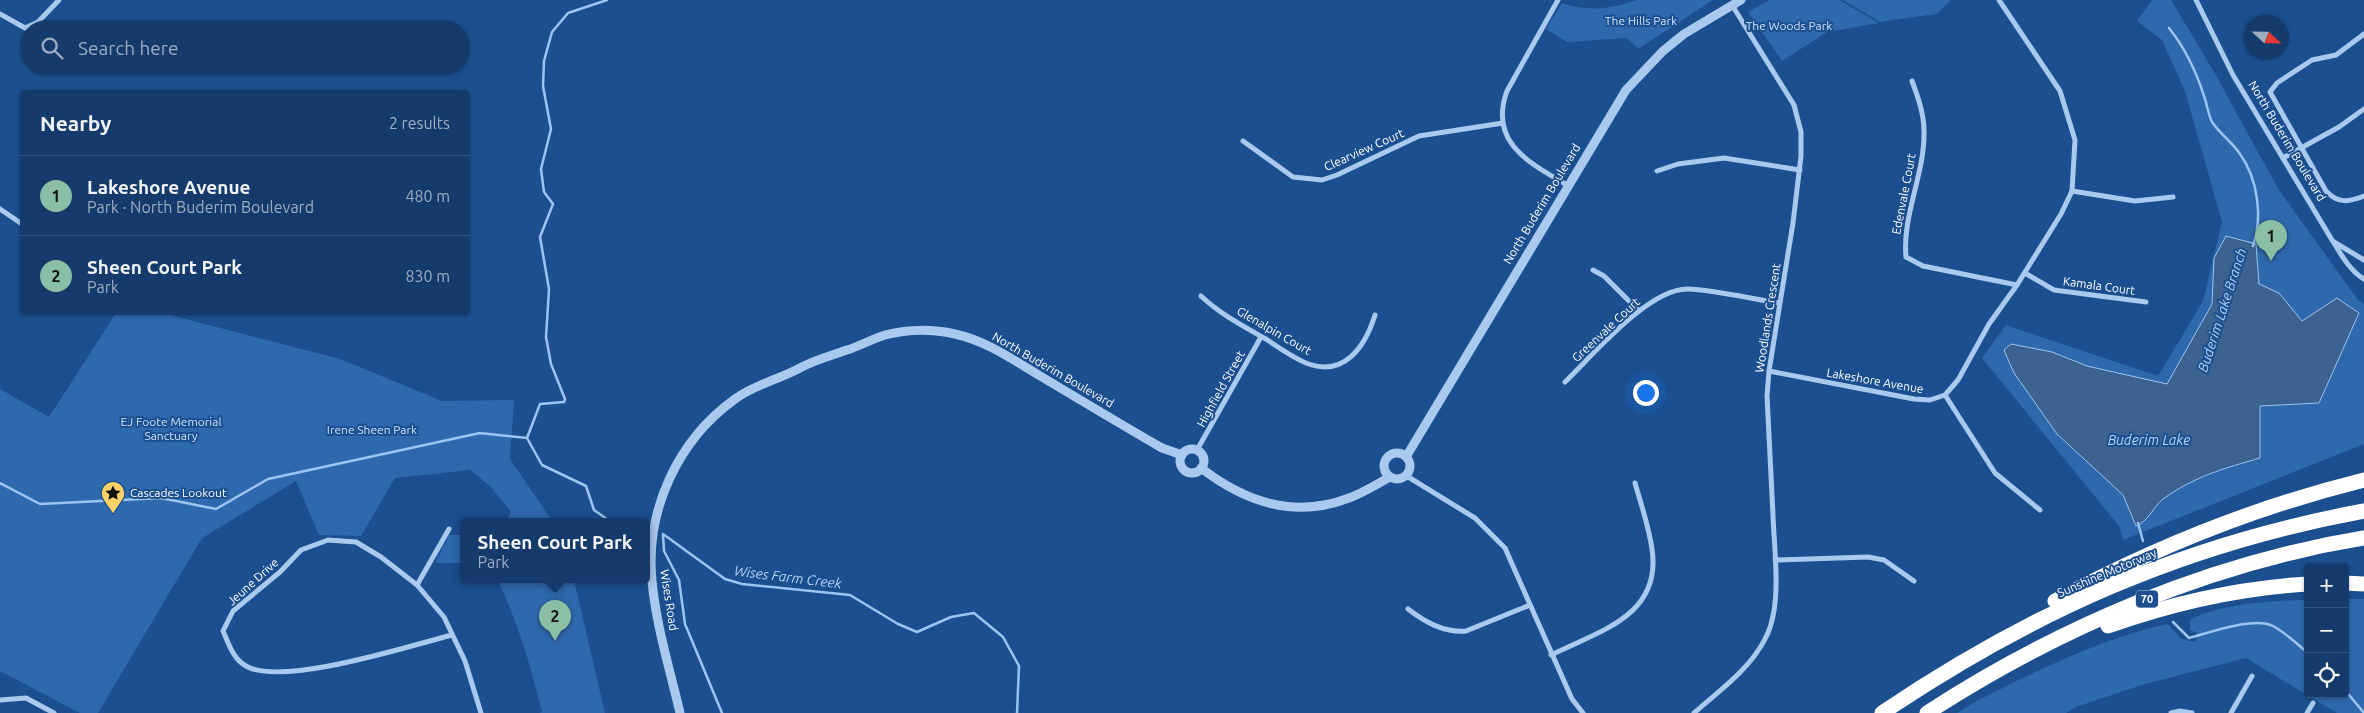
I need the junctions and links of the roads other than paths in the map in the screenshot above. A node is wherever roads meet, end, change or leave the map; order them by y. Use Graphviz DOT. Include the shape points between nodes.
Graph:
graph roads {
  1 [pos="59,0"];
  2 [pos="1558,0"];
  3 [pos="1741,0"];
  4 [pos="2000,0"];
  5 [pos="2196,0"];
  6 [pos="1732,6"];
  7 [pos="0,14"];
  8 [pos="40,20"];
  9 [pos="20,25"];
  10 [pos="2364,34"];
  11 [pos="1912,82"];
  12 [pos="2364,108"];
  13 [pos="1503,123"];
  14 [pos="1243,141"];
  15 [pos="2302,147"];
  16 [pos="2283,158"];
  17 [pos="1800,170"];
  18 [pos="1656,171"];
  19 [pos="1567,185"];
  20 [pos="2072,191"];
  21 [pos="2364,196"];
  22 [pos="2173,197"];
  23 [pos="0,209"];
  24 [pos="20,223"];
  25 [pos="2332,240"];
  26 [pos="2364,260"];
  27 [pos="1593,270"];
  28 [pos="2025,273"];
  29 [pos="2364,278"];
  30 [pos="2017,285"];
  31 [pos="1201,296"];
  32 [pos="2146,302"];
  33 [pos="1779,303"];
  34 [pos="1639,311"];
  35 [pos="1374,315"];
  36 [pos="1261,337"];
  37 [pos="848,350"];
  38 [pos="1769,371"];
  39 [pos="1566,382"];
  40 [pos="1945,395"];
  41 [pos="1197,450"];
  42 [pos="1182,455"];
  43 [pos="1406,457"];
  44 [pos="1201,468"];
  45 [pos="1405,475"];
  46 [pos="1390,477"];
  47 [pos="2364,480"];
  48 [pos="1635,483"];
  49 [pos="2040,510"];
  50 [pos="2364,511"];
  51 [pos="449,529"];
  52 [pos="2364,538"];
  53 [pos="1775,560"];
  54 [pos="1914,581"];
  55 [pos="2349,583"];
  56 [pos="2304,584"];
  57 [pos="2364,584"];
  58 [pos="417,585"];
  59 [pos="1530,605"];
  60 [pos="1408,609"];
  61 [pos="2036,620"];
  62 [pos="452,635"];
  63 [pos="1552,655"];
  64 [pos="2252,676"];
  65 [pos="0,700"];
  66 [pos="1946,700"];
  67 [pos="2312,703"];
  68 [pos="54,713"];
  69 [pos="481,713"];
  70 [pos="680,713"];
  71 [pos="1583,713"];
  72 [pos="1694,713"];
  73 [pos="1882,713"];
  74 [pos="1927,713"];
  75 [pos="2171,713"];
  76 [pos="2192,713"];
  77 [pos="2230,713"];
  78 [pos="2307,713"];
  1 -- 8 [label="street"];
  2 -- 13 [label="street" via="1507,91"];
  3 -- 6 [label="street, North Buderim Boulevard"];
  4 -- 20 [label="street" via="2060,92 2075,140"];
  5 -- 16 [label="street, North Buderim Boulevard" via="2233,75"];
  6 -- 17 [label="street, Woodlands Crescent" via="1794,105 1800,132"];
  6 -- 19 [label="street, North Buderim Boulevard" via="1684,34 1640,73 1613,108"];
  7 -- 9 [label="street"];
  10 -- 15 [label="street" via="2336,55 2312,60 2271,89"];
  11 -- 30 [label="street, Edenvale Court" via="1924,130 1905,240 1906,257 1923,266"];
  12 -- 15 [label="street" via="2349,122"];
  13 -- 14 [label="street, Clearview Court" via="1419,136 1322,180 1292,177"];
  13 -- 19 [label="street" via="1508,139 1519,155"];
  15 -- 16 [label="street"];
  15 -- 21 [label="street" via="2333,198 2348,201"];
  16 -- 25 [label="street, North Buderim Boulevard"];
  17 -- 18 [label="street" via="1724,158 1678,164"];
  17 -- 33 [label="street, Woodlands Crescent"];
  19 -- 43 [label="street, North Buderim Boulevard"];
  20 -- 22 [label="street" via="2135,201"];
  20 -- 28 [label="street"];
  23 -- 24 [label="street"];
  25 -- 26 [label="street, North Buderim Boulevard"];
  25 -- 29 [label="street, North Buderim Boulevard" via="2347,264"];
  27 -- 34 [label="street" via="1604,276"];
  28 -- 30 [label="street"];
  28 -- 32 [label="street, Kamala Court" via="2054,290"];
  30 -- 40 [label="street" via="1989,324 1958,380"];
  31 -- 36 [label="street, Glenalpin Court"];
  33 -- 34 [label="street, Greenvale Court" via="1688,289 1667,292"];
  33 -- 38 [label="street, Woodlands Crescent"];
  34 -- 39 [label="street, Greenvale Court"];
  35 -- 36 [label="street, Glenalpin Court" via="1364,344 1344,362 1331,365 1306,363"];
  36 -- 41 [label="street, Highfield Street"];
  37 -- 42 [label="street, North Buderim Boulevard" via="886,335 912,331 965,336 988,346 1162,448"];
  37 -- 70 [label="street, Wises Road" via="812,361 736,398 694,438 666,485 652,541 652,580"];
  38 -- 40 [label="street, Lakeshore Avenue" via="1914,399 1930,400"];
  38 -- 53 [label="street, Woodlands Crescent" via="1767,396"];
  40 -- 49 [label="street" via="1995,473"];
  41 -- 42 [label="street" via="1190,449"];
  41 -- 44 [label="street" via="1203,456"];
  42 -- 44 [label="street" via="1180,462 1185,470 1192,472"];
  43 -- 45 [label="street" via="1410,468"];
  43 -- 46 [label="street" via="1396,453 1387,458 1385,468"];
  44 -- 46 [label="street" via="1256,500 1299,508 1351,498"];
  45 -- 46 [label="street"];
  45 -- 59 [label="street" via="1475,518 1495,537 1505,548"];
  47 -- 61 [label="highway" via="2283,502 2166,546 2048,605"];
  48 -- 63 [label="street" via="1653,555 1653,575 1643,598 1624,619"];
  50 -- 61 [label="highway, Sunshine Motorway / 70" via="2281,529 2196,554 2096,592"];
  51 -- 58 [label="street"];
  52 -- 66 [label="highway, 70" via="2281,556 2141,601 2053,640"];
  53 -- 54 [label="street" via="1868,557 1884,560"];
  53 -- 72 [label="street, Woodlands Crescent" via="1774,616 1766,639 1743,670"];
  55 -- 57 [label="highway"];
  56 -- 66 [label="highway" via="2219,594 2152,610 2094,631 1968,696"];
  58 -- 62 [label="street, Jeune Drive" via="444,617"];
  58 -- 62 [label="street, Jeune Drive" via="356,542 328,540 301,550 280,572 233,610 224,632 233,654 246,667 278,673 309,671"];
  59 -- 60 [label="street" via="1456,632 1421,620"];
  59 -- 63 [label="street"];
  61 -- 73 [label="highway, Sunshine Motorway / 70"];
  62 -- 69 [label="street, Jeune Drive" via="465,661"];
  63 -- 71 [label="street" via="1572,699"];
  64 -- 77 [label="street"];
  65 -- 68 [label="street" via="26,698"];
  66 -- 74 [label="highway, 70"];
  67 -- 78 [label="street"];
  75 -- 76 [label="street"];
}
